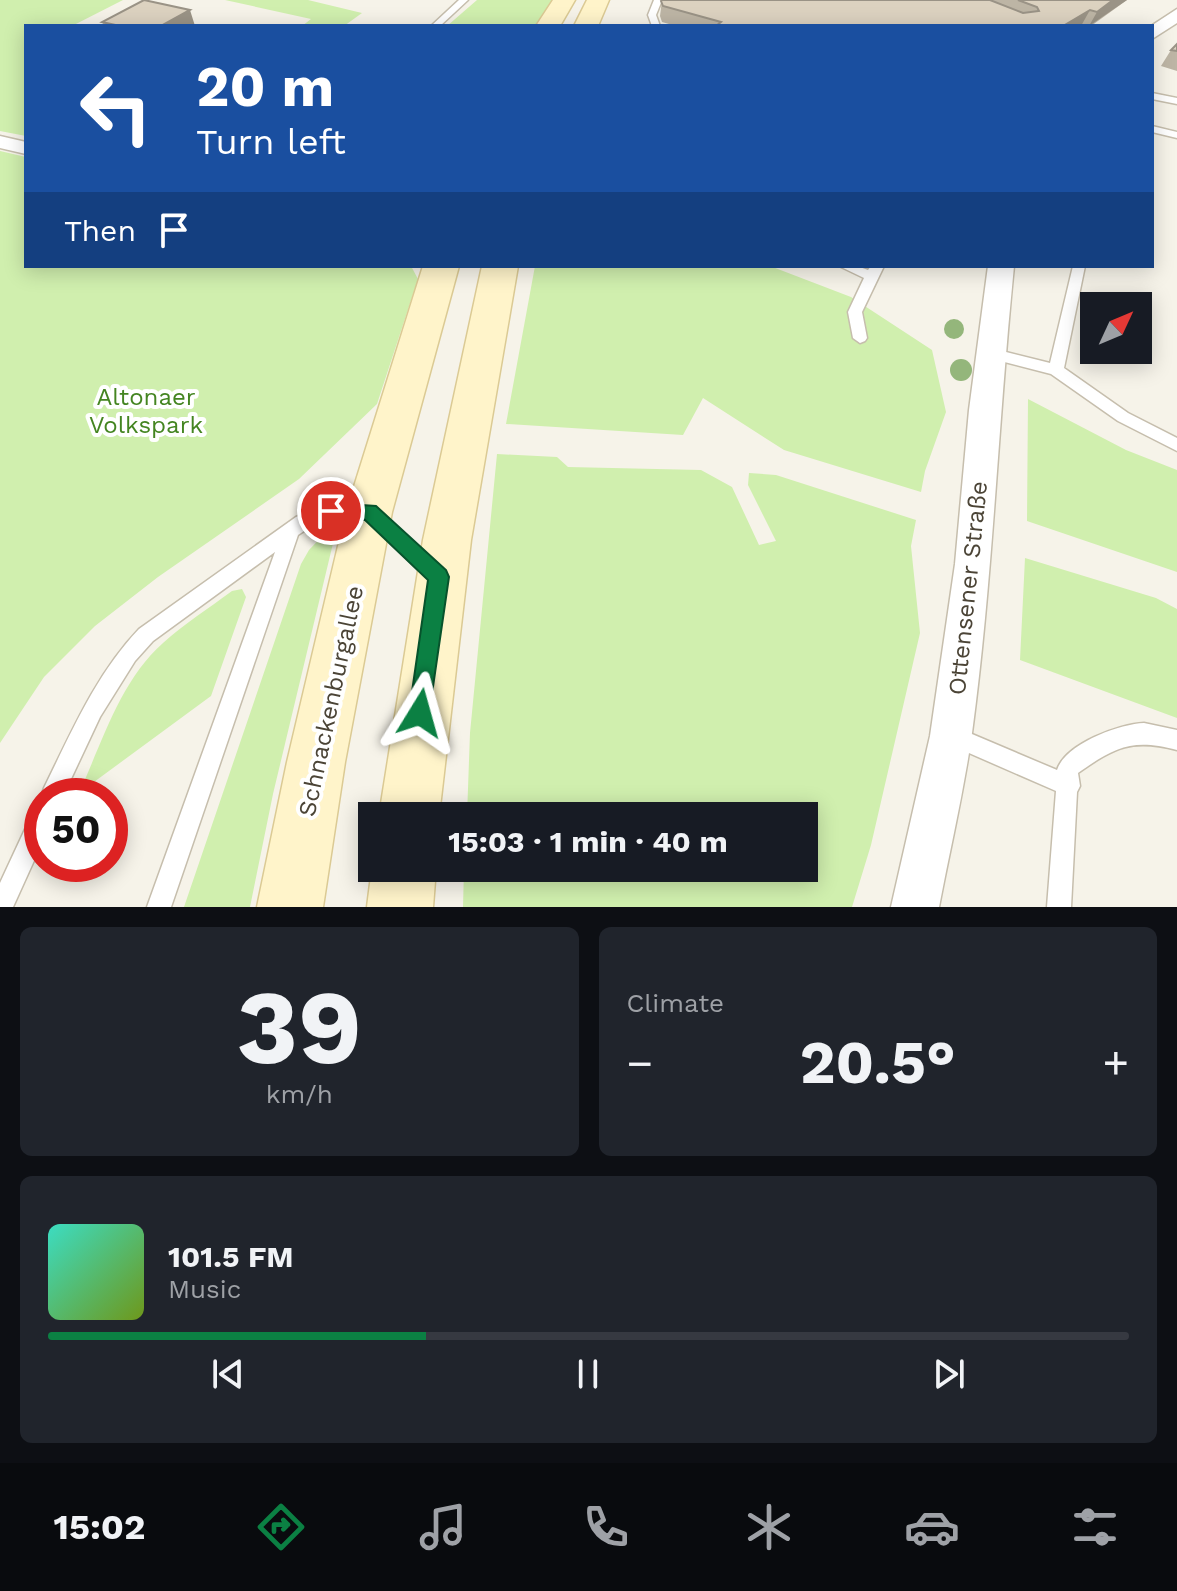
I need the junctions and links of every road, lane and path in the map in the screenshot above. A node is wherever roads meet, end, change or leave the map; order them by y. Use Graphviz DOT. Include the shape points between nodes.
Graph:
graph roads {
  1 [pos="464,0"];
  2 [pos="564,0"];
  3 [pos="598,0"];
  4 [pos="658,0"];
  5 [pos="1177,14"];
  6 [pos="437,24"];
  7 [pos="549,24"];
  8 [pos="587,24"];
  9 [pos="655,24"];
  10 [pos="1154,32"];
  11 [pos="1154,96"];
  12 [pos="1177,101"];
  13 [pos="1154,129"];
  14 [pos="1177,135"];
  15 [pos="0,142"];
  16 [pos="24,148"];
  17 [pos="440,268"];
  18 [pos="500,268"];
  19 [pos="1001,268"];
  20 [pos="1079,268"];
  21 [pos="875,271"];
  22 [pos="860,338"];
  23 [pos="990,353"];
  24 [pos="1056,370"];
  25 [pos="1177,445"];
  26 [pos="369,512"];
  27 [pos="291,530"];
  28 [pos="439,577"];
  29 [pos="951,736"];
  30 [pos="1177,740"];
  31 [pos="61,778"];
  32 [pos="1069,786"];
  33 [pos="411,802"];
  34 [pos="24,857"];
  35 [pos="403,882"];
  36 [pos="1,907"];
  37 [pos="159,907"];
  38 [pos="290,907"];
  39 [pos="400,907"];
  40 [pos="915,907"];
  41 [pos="1059,907"];
  1 -- 6 [label="lane"];
  2 -- 7 [label="main road"];
  3 -- 8 [label="main road"];
  4 -- 9 [label="lane" via="652,15"];
  5 -- 10 [label="street"];
  11 -- 12 [label="lane"];
  13 -- 14 [label="lane"];
  15 -- 16 [label="street"];
  17 -- 26 [label="main road, Schnackenburgallee"];
  18 -- 28 [label="main road"];
  19 -- 23 [label="street, Ottensener Straße"];
  20 -- 24 [label="lane"];
  21 -- 22 [label="lane" via="855,312"];
  23 -- 24 [label="lane"];
  23 -- 29 [label="street, Ottensener Straße" via="975,548"];
  24 -- 25 [label="lane" via="1123,417"];
  26 -- 27 [label="lane" via="331,511"];
  26 -- 28 [label="lane"];
  26 -- 38 [label="main road, Schnackenburgallee"];
  27 -- 31 [label="lane" via="169,616 128,654"];
  27 -- 37 [label="lane"];
  28 -- 33 [label="main road"];
  29 -- 32 [label="lane"];
  29 -- 40 [label="street, Ottensener Straße"];
  30 -- 32 [label="lane" via="1130,733 1104,741 1068,768"];
  32 -- 41 [label="lane"];
  34 -- 36 [label="lane"];
  35 -- 39 [label="main road"];
}
